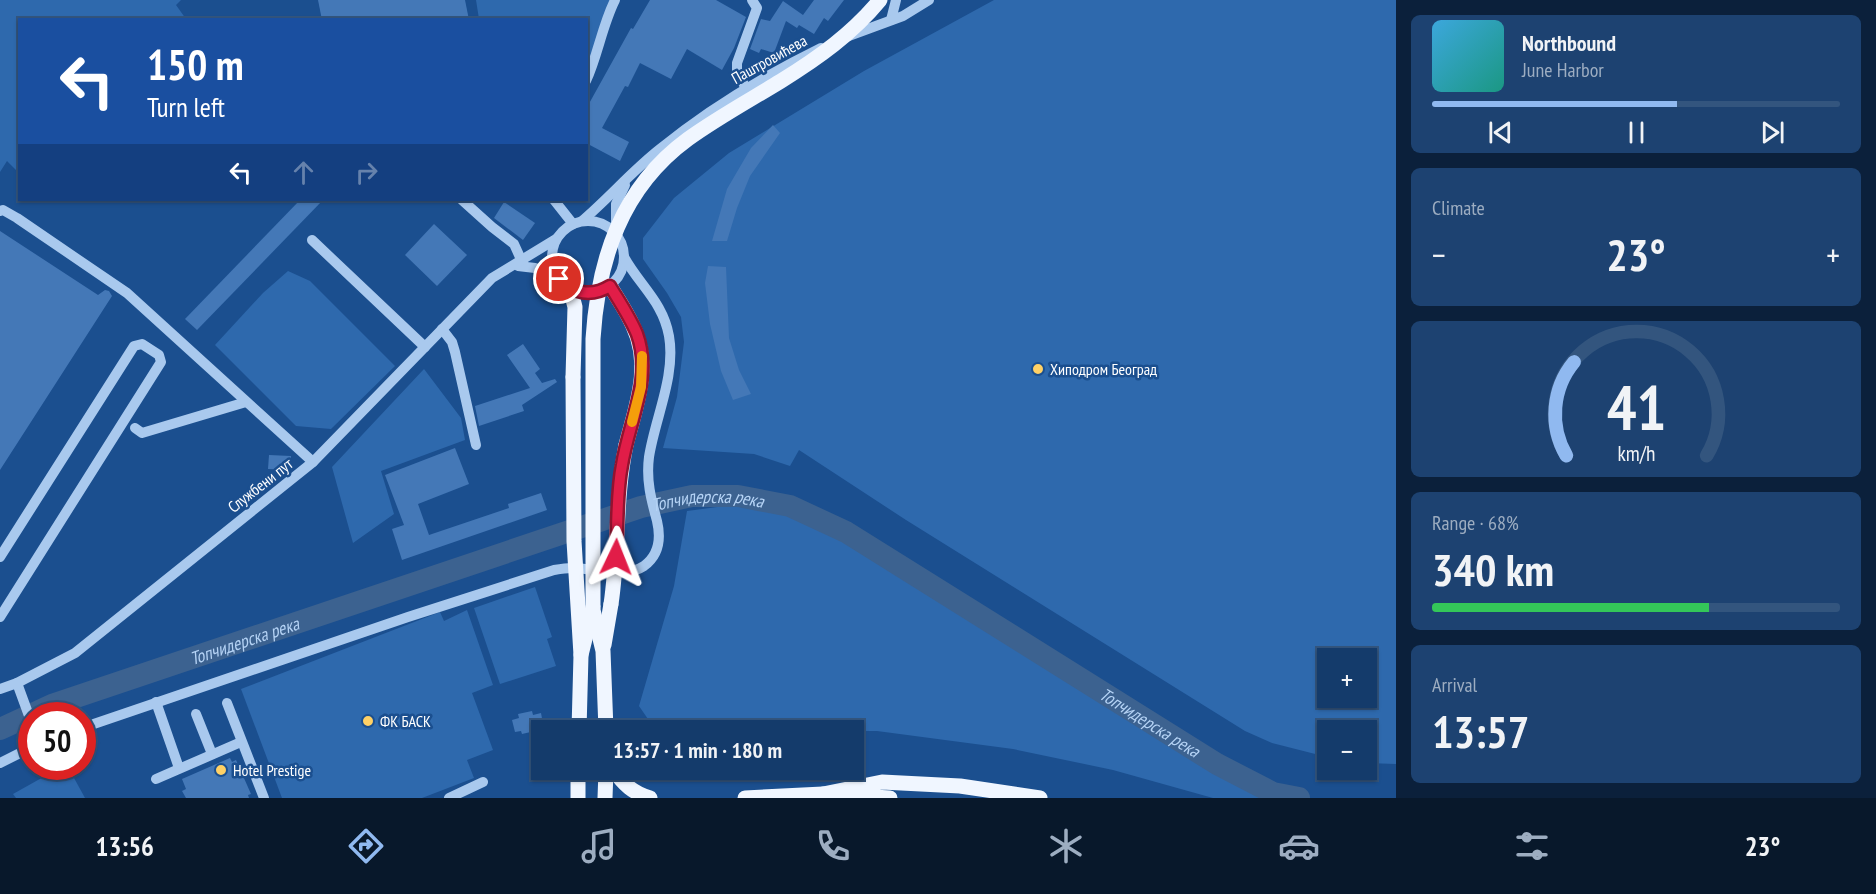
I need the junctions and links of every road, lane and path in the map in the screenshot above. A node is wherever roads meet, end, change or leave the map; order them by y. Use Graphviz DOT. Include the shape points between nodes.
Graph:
graph roads {
  1 [pos="615,0"];
  2 [pos="752,0"];
  3 [pos="880,0"];
  4 [pos="896,0"];
  5 [pos="929,0"];
  6 [pos="891,20"];
  7 [pos="588,76"];
  8 [pos="746,89"];
  9 [pos="638,168"];
  10 [pos="463,201"];
  11 [pos="555,201"];
  12 [pos="0,211"];
  13 [pos="577,222"];
  14 [pos="616,235"];
  15 [pos="556,239"];
  16 [pos="312,240"];
  17 [pos="624,257"];
  18 [pos="523,262"];
  19 [pos="556,275"];
  20 [pos="614,281"];
  21 [pos="645,287"];
  22 [pos="570,288"];
  23 [pos="442,329"];
  24 [pos="425,347"];
  25 [pos="246,402"];
  26 [pos="135,428"];
  27 [pos="476,446"];
  28 [pos="313,462"];
  29 [pos="0,557"];
  30 [pos="593,607"];
  31 [pos="0,617"];
  32 [pos="603,651"];
  33 [pos="581,655"];
  34 [pos="17,683"];
  35 [pos="0,689"];
  36 [pos="25,702"];
  37 [pos="156,702"];
  38 [pos="227,704"];
  39 [pos="196,714"];
  40 [pos="579,720"];
  41 [pos="606,720"];
  42 [pos="96,723"];
  43 [pos="241,742"];
  44 [pos="18,754"];
  45 [pos="212,754"];
  46 [pos="0,763"];
  47 [pos="179,768"];
  48 [pos="156,778"];
  49 [pos="576,780"];
  50 [pos="578,780"];
  51 [pos="606,780"];
  52 [pos="621,780"];
  53 [pos="483,782"];
  54 [pos="823,794"];
  55 [pos="264,798"];
  56 [pos="449,798"];
  57 [pos="572,798"];
  58 [pos="578,798"];
  59 [pos="605,798"];
  60 [pos="650,798"];
  61 [pos="746,798"];
  62 [pos="890,798"];
  63 [pos="1040,798"];
  1 -- 7 [label="street"];
  2 -- 8 [label="street" via="757,8 737,63"];
  3 -- 30 [label="main road, bridge" via="857,26 825,52 674,150 641,186 618,225 603,267 595,310"];
  4 -- 6 [label="street"];
  5 -- 6 [label="street, Паштровићева"];
  6 -- 8 [label="street, Паштровићева" via="831,43"];
  8 -- 9 [label="street, Паштровићева" via="686,128"];
  9 -- 13 [label="street, Паштровићева"];
  9 -- 14 [label="street, Паштровићева" via="616,204"];
  10 -- 18 [label="street" via="514,244"];
  11 -- 13 [label="street"];
  12 -- 25 [label="street" via="17,218 127,293"];
  13 -- 14 [label="street" via="601,223"];
  13 -- 15 [label="street"];
  14 -- 17 [label="street"];
  15 -- 18 [label="street, Службени пут"];
  15 -- 19 [label="street" via="551,257"];
  16 -- 24 [label="street"];
  17 -- 20 [label="street"];
  17 -- 21 [label="street"];
  18 -- 19 [label="street"];
  18 -- 23 [label="street, Службени пут" via="492,278"];
  19 -- 22 [label="street"];
  20 -- 21 [label="street"];
  20 -- 22 [label="street" via="600,291 588,293"];
  20 -- 32 [label="main road, bridge" via="642,356 641,387 621,465 615,575"];
  21 -- 37 [label="street" via="663,313 670,347 649,458 649,490 659,536 650,560 626,573 554,570"];
  22 -- 33 [label="main road, bridge" via="575,307 574,541"];
  23 -- 24 [label="street, Службени пут"];
  23 -- 27 [label="street" via="455,352"];
  24 -- 28 [label="street, Службени пут"];
  25 -- 26 [label="street" via="142,433"];
  25 -- 28 [label="street"];
  28 -- 34 [label="street, Службени пут" via="75,653"];
  29 -- 31 [label="street" via="134,346 142,344 159,355 161,362"];
  30 -- 32 [label="main road"];
  30 -- 33 [label="main road, bridge"];
  32 -- 41 [label="main road"];
  33 -- 40 [label="main road"];
  34 -- 35 [label="street, Службени пут"];
  34 -- 36 [label="street"];
  37 -- 42 [label="street"];
  37 -- 47 [label="street"];
  38 -- 43 [label="street"];
  39 -- 45 [label="street"];
  43 -- 45 [label="street"];
  43 -- 55 [label="street"];
  44 -- 46 [label="street"];
  45 -- 47 [label="street"];
  47 -- 48 [label="street"];
  49 -- 57 [label="main road"];
  50 -- 58 [label="main road"];
  51 -- 59 [label="main road"];
  52 -- 60 [label="main road" via="632,791"];
  53 -- 56 [label="street"];
  54 -- 61 [label="main road"];
  54 -- 62 [label="main road"];
  54 -- 63 [label="main road" via="882,782 960,786"];
}
